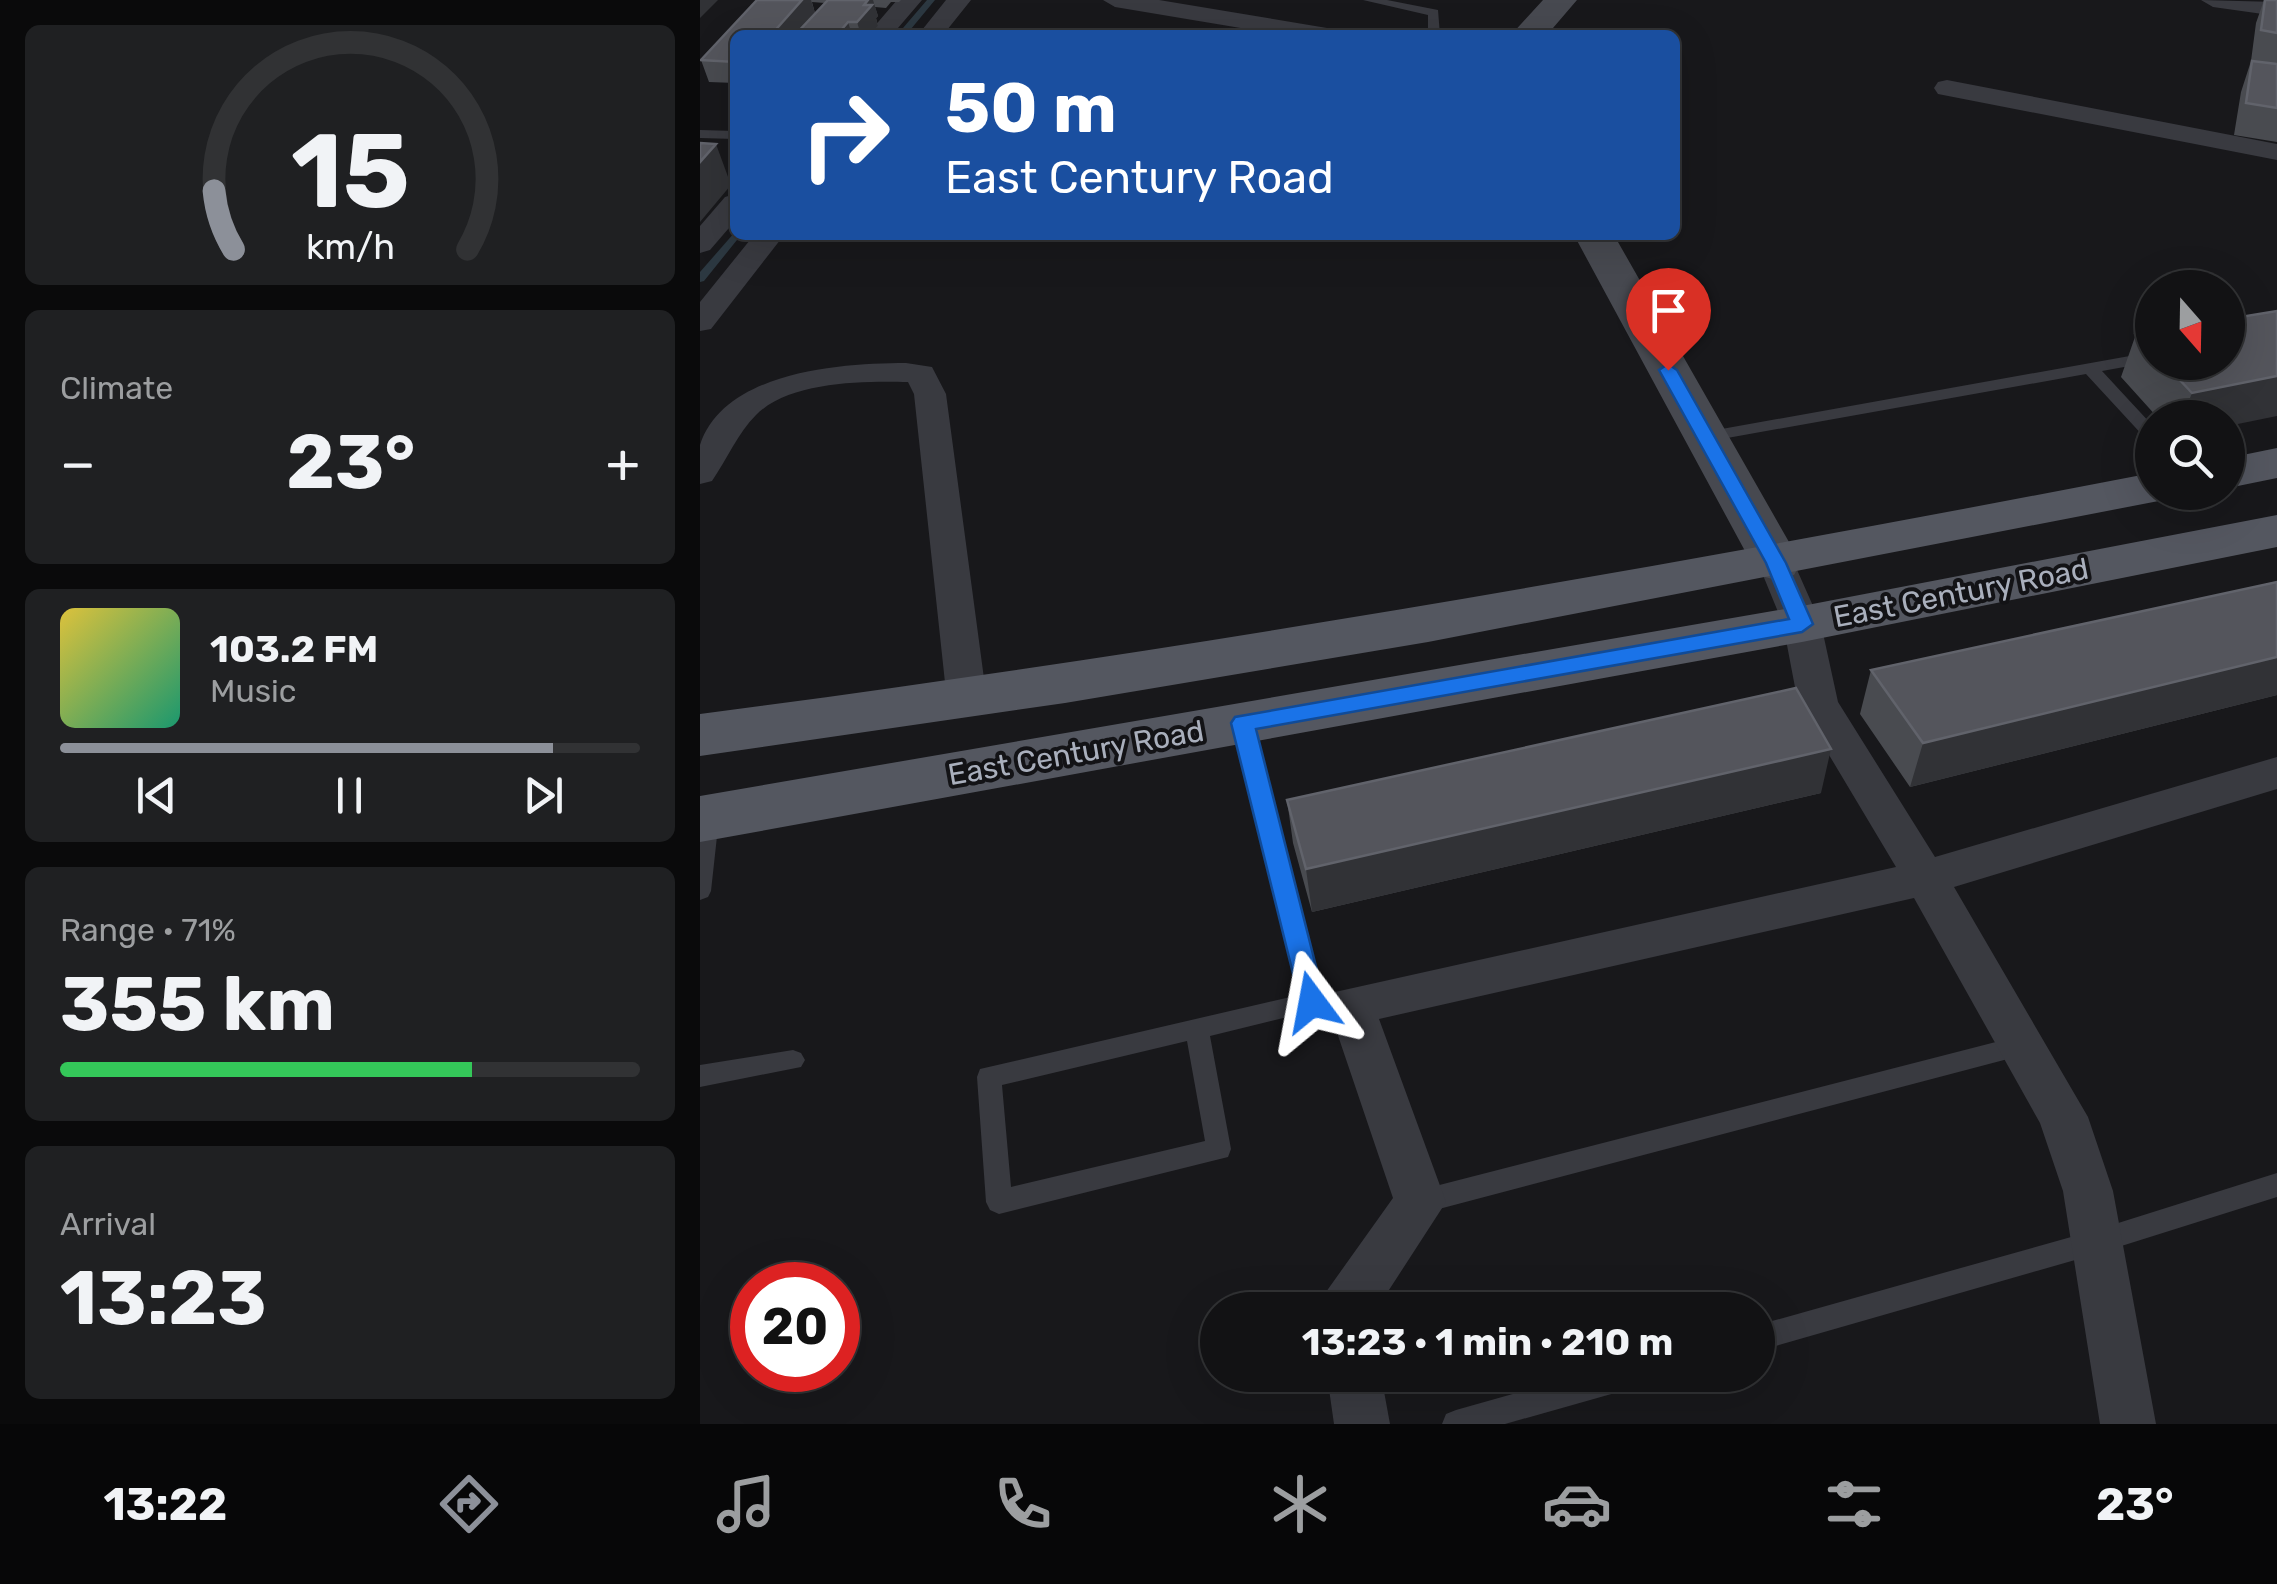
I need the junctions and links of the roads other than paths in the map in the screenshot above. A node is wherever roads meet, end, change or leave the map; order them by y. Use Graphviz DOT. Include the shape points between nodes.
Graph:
graph roads {
  1 [pos="910,0"];
  2 [pos="959,0"];
  3 [pos="1114,0"];
  4 [pos="1368,0"];
  5 [pos="1560,0"];
  6 [pos="2213,0"];
  7 [pos="1159,3"];
  8 [pos="2277,9"];
  9 [pos="883,30"];
  10 [pos="934,30"];
  11 [pos="1302,30"];
  12 [pos="1434,30"];
  13 [pos="1533,30"];
  14 [pos="1947,88"];
  15 [pos="700,134"];
  16 [pos="730,134"];
  17 [pos="2277,152"];
  18 [pos="730,209"];
  19 [pos="765,240"];
  20 [pos="1597,240"];
  21 [pos="700,244"];
  22 [pos="700,322"];
  23 [pos="2135,360"];
  24 [pos="2090,368"];
  25 [pos="2135,417"];
  26 [pos="1705,438"];
  27 [pos="2277,463"];
  28 [pos="2245,470"];
  29 [pos="700,473"];
  30 [pos="2135,491"];
  31 [pos="2277,531"];
  32 [pos="1776,563"];
  33 [pos="1802,624"];
  34 [pos="967,701"];
  35 [pos="1243,723"];
  36 [pos="700,735"];
  37 [pos="2277,774"];
  38 [pos="704,819"];
  39 [pos="1924,878"];
  40 [pos="700,891"];
  41 [pos="1197,1029"];
  42 [pos="2023,1045"];
  43 [pos="793,1060"];
  44 [pos="700,1076"];
  45 [pos="2277,1185"];
  46 [pos="1420,1202"];
  47 [pos="2096,1242"];
  48 [pos="1358,1292"];
  49 [pos="1775,1333"];
  50 [pos="1357,1392"];
  51 [pos="1569,1392"];
  52 [pos="1362,1424"];
  53 [pos="1456,1424"];
  54 [pos="2128,1424"];
  1 -- 9 [label="street"];
  2 -- 10 [label="street"];
  3 -- 7 [label="street"];
  4 -- 12 [label="lane" via="1434,12"];
  5 -- 13 [label="street"];
  6 -- 8 [label="street"];
  7 -- 11 [label="street"];
  14 -- 17 [label="street"];
  15 -- 16 [label="lane"];
  18 -- 21 [label="street"];
  19 -- 22 [label="street"];
  20 -- 26 [label="street"];
  23 -- 24 [label="lane"];
  24 -- 25 [label="lane"];
  24 -- 26 [label="lane"];
  26 -- 32 [label="street"];
  27 -- 28 [label="main road"];
  29 -- 34 [label="street" via="740,412 764,394 872,372 921,374 930,394"];
  30 -- 32 [label="main road"];
  31 -- 33 [label="main road, East Century Road"];
  32 -- 33 [label="street"];
  32 -- 34 [label="main road"];
  33 -- 35 [label="main road, East Century Road"];
  33 -- 39 [label="street" via="1818,702"];
  34 -- 36 [label="main road"];
  35 -- 38 [label="main road, East Century Road"];
  35 -- 41 [label="lane" via="1312,1002"];
  37 -- 39 [label="street"];
  38 -- 40 [label="lane"];
  39 -- 42 [label="street"];
  39 -- 46 [label="street" via="1351,1006"];
  41 -- 41 [label="lane" via="989,1077 999,1202 1218,1149"];
  42 -- 46 [label="lane"];
  42 -- 47 [label="street" via="2063,1117 2088,1190"];
  43 -- 44 [label="lane"];
  45 -- 47 [label="lane"];
  46 -- 48 [label="street"];
  47 -- 49 [label="lane"];
  47 -- 54 [label="street"];
  50 -- 52 [label="street"];
  51 -- 53 [label="lane"];
}
